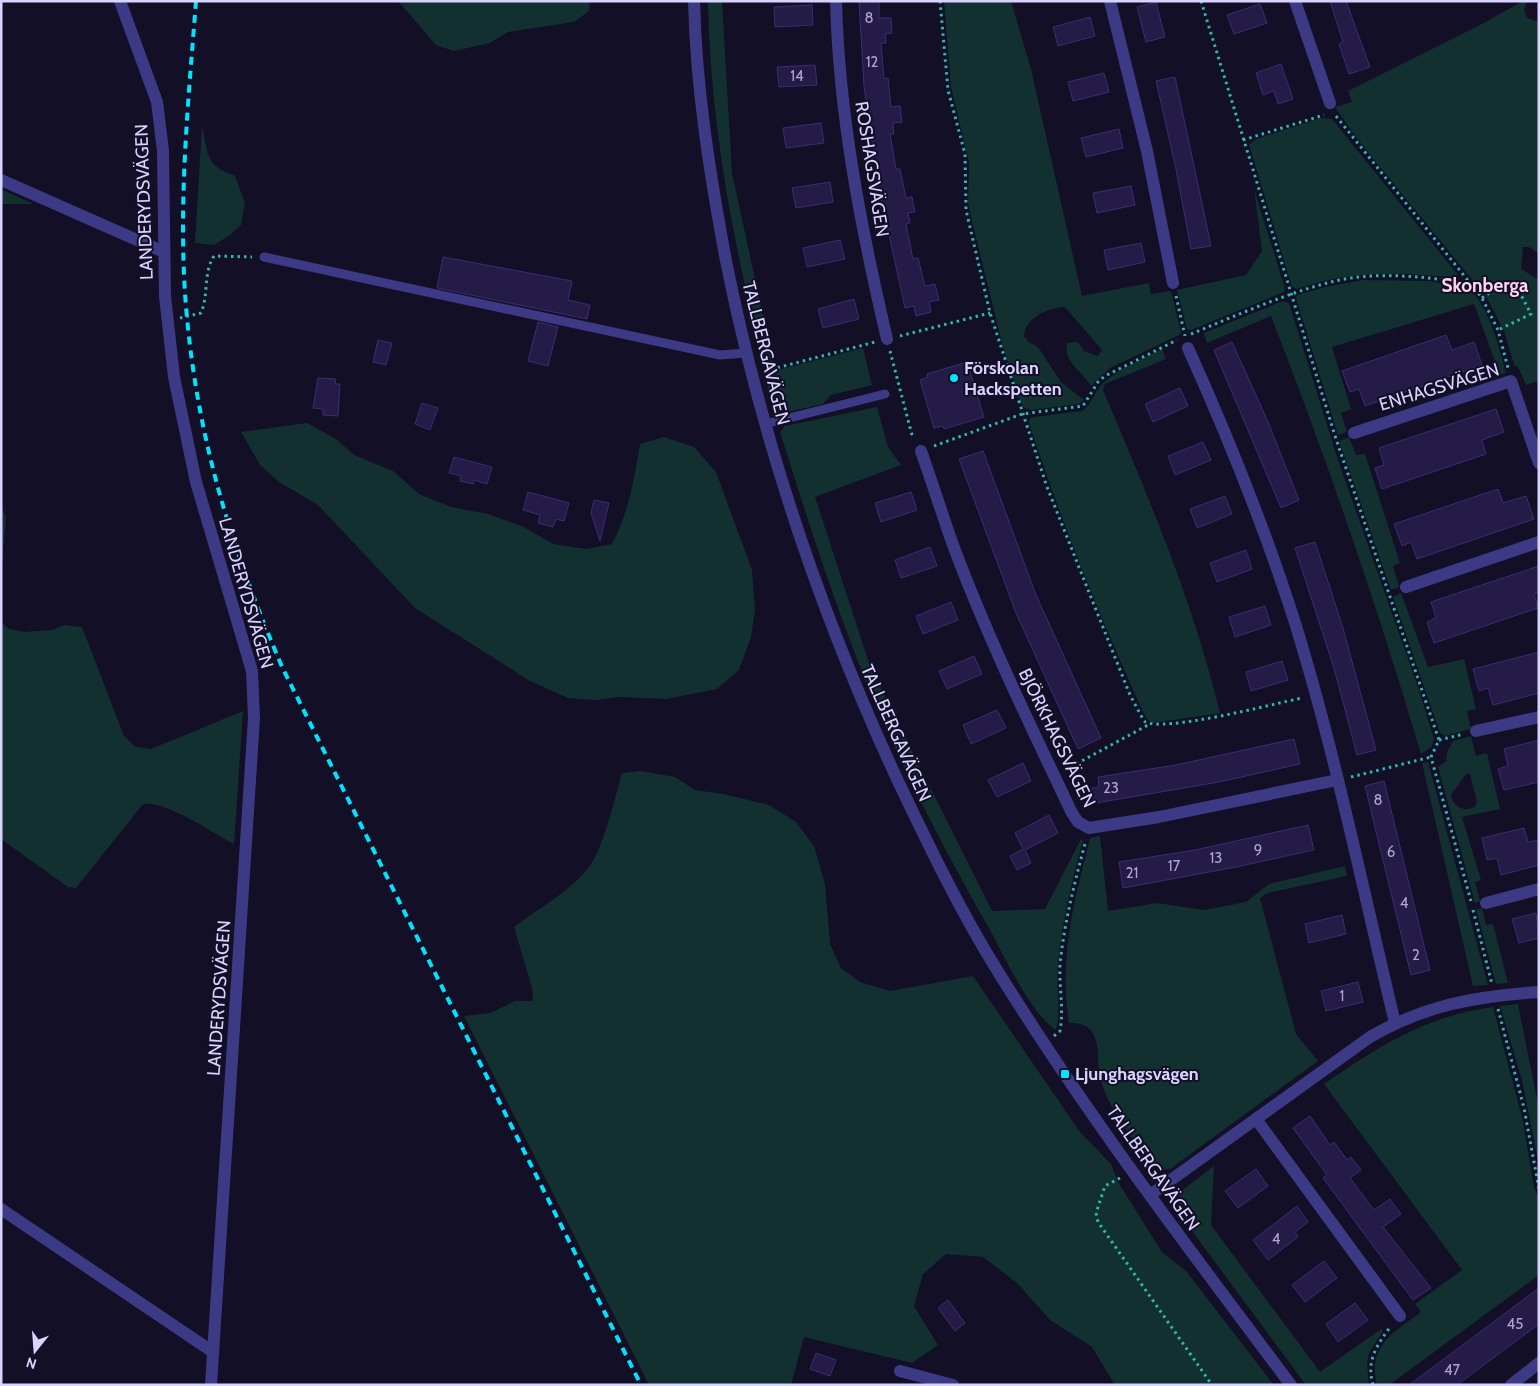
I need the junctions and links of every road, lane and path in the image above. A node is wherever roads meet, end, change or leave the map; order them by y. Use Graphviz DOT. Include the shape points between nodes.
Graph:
graph roads {
  1 [pos="120,1"];
  2 [pos="694,1"];
  3 [pos="836,1"];
  4 [pos="940,1"];
  5 [pos="1110,1"];
  6 [pos="1201,1"];
  7 [pos="1295,1"];
  8 [pos="1330,103"];
  9 [pos="1243,140"];
  10 [pos="1,180"];
  11 [pos="164,252"];
  12 [pos="264,257"];
  13 [pos="1468,283"];
  14 [pos="1173,284"];
  15 [pos="1290,294"];
  16 [pos="1482,298"];
  17 [pos="990,313"];
  18 [pos="167,319"];
  19 [pos="1498,330"];
  20 [pos="887,339"];
  21 [pos="1186,342"];
  22 [pos="746,353"];
  23 [pos="752,375"];
  24 [pos="1511,381"];
  25 [pos="885,394"];
  26 [pos="1022,414"];
  27 [pos="765,424"];
  28 [pos="1354,433"];
  29 [pos="921,451"];
  30 [pos="1539,463"];
  31 [pos="1539,542"];
  32 [pos="1406,587"];
  33 [pos="1316,695"];
  34 [pos="1539,716"];
  35 [pos="1148,725"];
  36 [pos="1476,731"];
  37 [pos="1439,740"];
  38 [pos="1431,758"];
  39 [pos="1054,775"];
  40 [pos="1337,780"];
  41 [pos="1089,828"];
  42 [pos="1539,889"];
  43 [pos="1486,903"];
  44 [pos="1539,992"];
  45 [pos="1495,995"];
  46 [pos="1395,1023"];
  47 [pos="1044,1044"];
  48 [pos="1256,1118"];
  49 [pos="1120,1178"];
  50 [pos="1539,1189"];
  51 [pos="1150,1196"];
  52 [pos="1,1209"];
  53 [pos="1400,1316"];
  54 [pos="213,1352"];
  55 [pos="1539,1364"];
  56 [pos="900,1371"];
  57 [pos="211,1385"];
  58 [pos="953,1385"];
  59 [pos="1212,1385"];
  60 [pos="1291,1385"];
  61 [pos="1373,1385"];
  62 [pos="1511,1385"];
  1 -- 11 [label="street, LANDERYDSVÄGEN" via="157,102 163,151"];
  2 -- 22 [label="street, TALLBERGAVÄGEN" via="707,146 717,215"];
  3 -- 20 [label="street, ROSHAGSVÄGEN" via="854,186"];
  4 -- 17 [label="path" via="948,90 964,154 966,210"];
  5 -- 14 [label="street" via="1147,151"];
  6 -- 9 [label="path"];
  7 -- 8 [label="street"];
  9 -- 13 [label="path" via="1332,112"];
  9 -- 15 [label="path"];
  10 -- 11 [label="street"];
  11 -- 18 [label="street, LANDERYDSVÄGEN"];
  12 -- 18 [label="path" via="214,256 208,265 206,302 201,313"];
  12 -- 22 [label="lane" via="720,355"];
  13 -- 15 [label="path" via="1429,278 1366,277 1336,280"];
  13 -- 16 [label="path"];
  14 -- 21 [label="path"];
  15 -- 21 [label="path"];
  15 -- 37 [label="path"];
  16 -- 19 [label="path"];
  16 -- 19 [label="path" via="1496,288 1520,293 1531,314"];
  17 -- 20 [label="path"];
  17 -- 26 [label="path"];
  18 -- 54 [label="street, LANDERYDSVÄGEN" via="185,436 242,633 254,694"];
  19 -- 24 [label="path"];
  20 -- 23 [label="path"];
  20 -- 29 [label="path" via="914,445"];
  21 -- 26 [label="path" via="1104,376 1083,406"];
  21 -- 33 [label="street" via="1250,495"];
  22 -- 23 [label="street, TALLBERGAVÄGEN"];
  23 -- 27 [label="street, TALLBERGAVÄGEN"];
  24 -- 28 [label="street, ENHAGSVÄGEN"];
  24 -- 30 [label="street, ENHAGSVÄGEN"];
  25 -- 27 [label="lane"];
  26 -- 29 [label="path"];
  26 -- 35 [label="path" via="1073,556 1130,695"];
  27 -- 47 [label="street, TALLBERGAVÄGEN" via="806,556 864,708 931,851 995,966"];
  29 -- 39 [label="street, BJÖRKHAGSVÄGEN" via="953,545 992,641"];
  31 -- 32 [label="street"];
  33 -- 35 [label="path" via="1212,718"];
  33 -- 40 [label="street"];
  34 -- 36 [label="street"];
  35 -- 39 [label="path"];
  36 -- 37 [label="path"];
  37 -- 38 [label="path"];
  38 -- 40 [label="path"];
  38 -- 45 [label="path"];
  39 -- 41 [label="street, BJÖRKHAGSVÄGEN" via="1072,813 1078,822"];
  40 -- 41 [label="street, BJÖRKHAGSVÄGEN"];
  40 -- 46 [label="street"];
  41 -- 47 [label="path" via="1076,877 1060,966 1063,1015 1060,1031"];
  42 -- 43 [label="street"];
  44 -- 45 [label="street"];
  45 -- 46 [label="street" via="1441,1006"];
  45 -- 50 [label="path" via="1524,1108"];
  46 -- 48 [label="street" via="1370,1037"];
  47 -- 51 [label="street, TALLBERGAVÄGEN"];
  48 -- 51 [label="street"];
  48 -- 53 [label="street"];
  49 -- 59 [label="path" via="1105,1186 1096,1213 1098,1222"];
  51 -- 60 [label="street, TALLBERGAVÄGEN"];
  52 -- 54 [label="street"];
  53 -- 61 [label="path" via="1372,1355 1370,1371"];
  54 -- 57 [label="street, LANDERYDSVÄGEN"];
  55 -- 62 [label="street"];
  56 -- 58 [label="street"];
}
